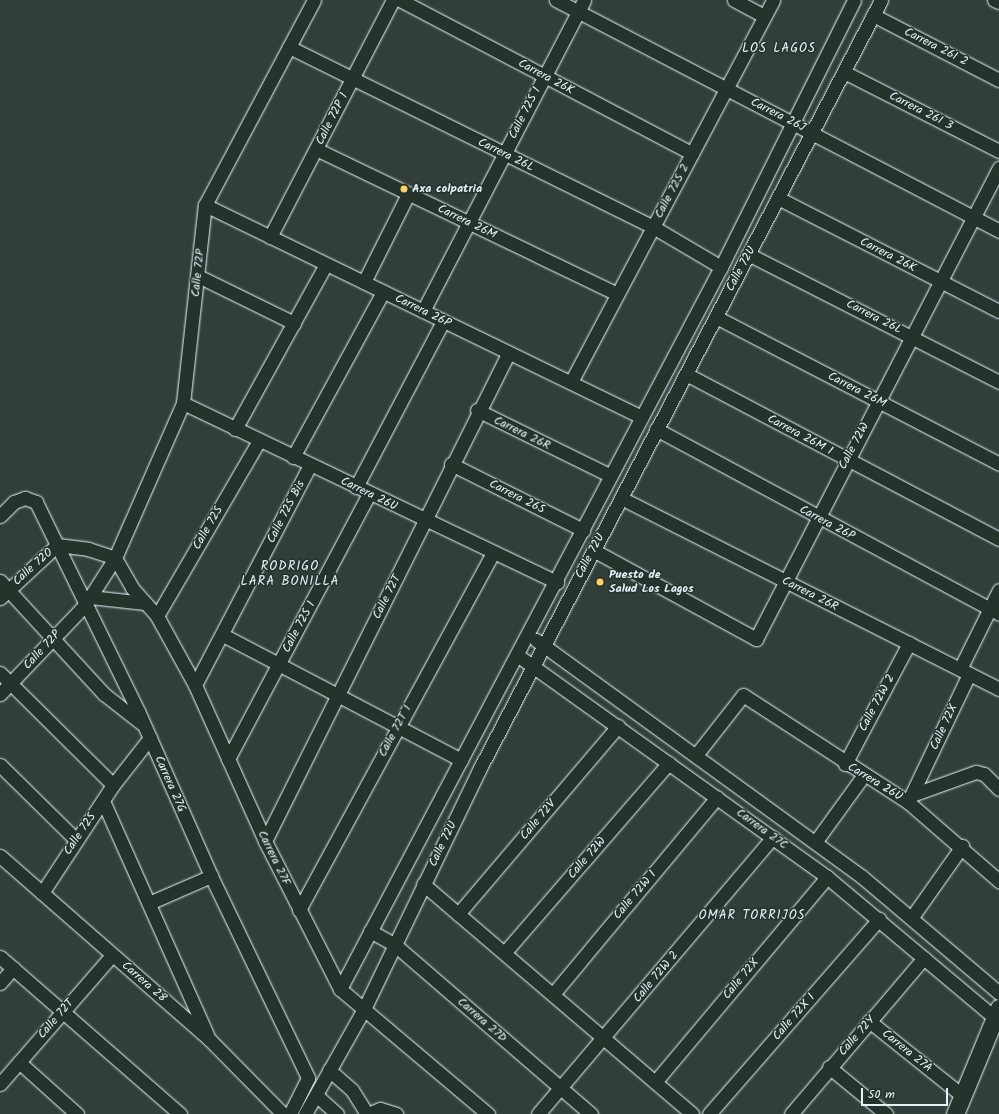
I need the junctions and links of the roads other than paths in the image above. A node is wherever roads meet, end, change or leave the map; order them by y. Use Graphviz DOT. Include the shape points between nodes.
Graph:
graph roads {
  1 [pos="314,0"];
  2 [pos="393,0"];
  3 [pos="400,0"];
  4 [pos="556,0"];
  5 [pos="734,0"];
  6 [pos="773,0"];
  7 [pos="854,0"];
  8 [pos="881,0"];
  9 [pos="994,0"];
  10 [pos="999,2"];
  11 [pos="581,6"];
  12 [pos="873,14"];
  13 [pos="764,16"];
  14 [pos="289,47"];
  15 [pos="844,72"];
  16 [pos="544,76"];
  17 [pos="353,78"];
  18 [pos="999,80"];
  19 [pos="726,89"];
  20 [pos="793,123"];
  21 [pos="812,133"];
  22 [pos="316,149"];
  23 [pos="999,151"];
  24 [pos="692,153"];
  25 [pos="504,154"];
  26 [pos="999,168"];
  27 [pos="408,194"];
  28 [pos="778,198"];
  29 [pos="205,206"];
  30 [pos="973,218"];
  31 [pos="468,223"];
  32 [pos="653,228"];
  33 [pos="999,231"];
  34 [pos="270,237"];
  35 [pos="748,254"];
  36 [pos="326,264"];
  37 [pos="721,267"];
  38 [pos="198,276"];
  39 [pos="939,281"];
  40 [pos="364,282"];
  41 [pos="383,292"];
  42 [pos="617,294"];
  43 [pos="423,311"];
  44 [pos="999,311"];
  45 [pos="716,317"];
  46 [pos="443,320"];
  47 [pos="294,323"];
  48 [pos="912,336"];
  49 [pos="509,352"];
  50 [pos="686,374"];
  51 [pos="571,382"];
  52 [pos="999,382"];
  53 [pos="878,401"];
  54 [pos="183,403"];
  55 [pos="477,410"];
  56 [pos="641,417"];
  57 [pos="235,429"];
  58 [pos="656,429"];
  59 [pos="259,441"];
  60 [pos="293,457"];
  61 [pos="846,460"];
  62 [pos="451,464"];
  63 [pos="999,464"];
  64 [pos="310,465"];
  65 [pos="611,476"];
  66 [pos="356,487"];
  67 [pos="369,494"];
  68 [pos="621,498"];
  69 [pos="0,516"];
  70 [pos="816,517"];
  71 [pos="425,521"];
  72 [pos="583,530"];
  73 [pos="999,539"];
  74 [pos="57,545"];
  75 [pos="593,550"];
  76 [pos="492,554"];
  77 [pos="115,558"];
  78 [pos="785,581"];
  79 [pos="557,582"];
  80 [pos="3,589"];
  81 [pos="999,590"];
  82 [pos="87,601"];
  83 [pos="145,603"];
  84 [pos="994,612"];
  85 [pos="157,616"];
  86 [pos="529,634"];
  87 [pos="222,635"];
  88 [pos="53,639"];
  89 [pos="909,643"];
  90 [pos="543,645"];
  91 [pos="517,656"];
  92 [pos="279,665"];
  93 [pos="534,666"];
  94 [pos="965,672"];
  95 [pos="0,673"];
  96 [pos="10,684"];
  97 [pos="195,685"];
  98 [pos="999,689"];
  99 [pos="0,694"];
  100 [pos="337,696"];
  101 [pos="144,724"];
  102 [pos="618,726"];
  103 [pos="397,727"];
  104 [pos="150,738"];
  105 [pos="696,755"];
  106 [pos="228,759"];
  107 [pos="461,760"];
  108 [pos="669,763"];
  109 [pos="845,764"];
  110 [pos="0,765"];
  111 [pos="863,776"];
  112 [pos="112,785"];
  113 [pos="999,789"];
  114 [pos="717,797"];
  115 [pos="910,798"];
  116 [pos="103,801"];
  117 [pos="773,837"];
  118 [pos="76,839"];
  119 [pos="265,841"];
  120 [pos="816,841"];
  121 [pos="962,846"];
  122 [pos="0,856"];
  123 [pos="211,876"];
  124 [pos="827,877"];
  125 [pos="999,881"];
  126 [pos="423,884"];
  127 [pos="42,893"];
  128 [pos="149,903"];
  129 [pos="299,910"];
  130 [pos="458,914"];
  131 [pos="912,916"];
  132 [pos="879,919"];
  133 [pos="370,931"];
  134 [pos="395,944"];
  135 [pos="505,952"];
  136 [pos="112,954"];
  137 [pos="0,957"];
  138 [pos="924,958"];
  139 [pos="13,968"];
  140 [pos="0,983"];
  141 [pos="340,989"];
  142 [pos="999,992"];
  143 [pos="553,994"];
  144 [pos="365,1007"];
  145 [pos="64,1012"];
  146 [pos="998,1016"];
  147 [pos="869,1021"];
  148 [pos="604,1038"];
  149 [pos="209,1039"];
  150 [pos="19,1062"];
  151 [pos="829,1068"];
  152 [pos="329,1070"];
  153 [pos="655,1082"];
  154 [pos="0,1084"];
  155 [pos="560,1088"];
  156 [pos="316,1095"];
  157 [pos="964,1096"];
  158 [pos="77,1114"];
  159 [pos="180,1114"];
  160 [pos="283,1114"];
  161 [pos="290,1114"];
  162 [pos="305,1114"];
  163 [pos="337,1114"];
  164 [pos="367,1114"];
  165 [pos="396,1114"];
  166 [pos="488,1114"];
  167 [pos="538,1114"];
  168 [pos="591,1114"];
  169 [pos="692,1114"];
  170 [pos="709,1114"];
  171 [pos="791,1114"];
  172 [pos="886,1114"];
  173 [pos="955,1114"];
  1 -- 14 [label="street, Calle 72P"];
  2 -- 17 [label="street, Calle 72P 1"];
  3 -- 16 [label="street, Carrera 26K"];
  4 -- 11 [label="street, Carrera 26J"];
  5 -- 13 [label="street"];
  6 -- 13 [label="street, Calle 72S 2"];
  7 -- 20 [label="street, Calle 72U"];
  8 -- 12 [label="street, Calle 72U"];
  9 -- 10 [label="street"];
  11 -- 16 [label="street, Calle 72S 1"];
  11 -- 19 [label="street, Carrera 26J"];
  12 -- 15 [label="street, Calle 72U"];
  12 -- 18 [label="street, Carrera 26I 2"];
  13 -- 19 [label="street, Calle 72S 2"];
  14 -- 17 [label="street, Carrera 26L"];
  14 -- 29 [label="street, Calle 72P"];
  15 -- 21 [label="street, Calle 72U"];
  15 -- 23 [label="street, Carrera 26I 3"];
  16 -- 24 [label="street, Carrera 26K"];
  16 -- 25 [label="street, Calle 72S 1"];
  17 -- 22 [label="street, Calle 72P 1"];
  17 -- 25 [label="street, Carrera 26L"];
  19 -- 20 [label="street, Carrera 26J"];
  19 -- 24 [label="street, Calle 72S 2"];
  20 -- 21 [label="street, Carrera 26J"];
  20 -- 37 [label="street, Calle 72U"];
  21 -- 28 [label="street, Calle 72U"];
  21 -- 30 [label="street, Carrera 26J"];
  22 -- 27 [label="street, Carrera 26M"];
  22 -- 34 [label="street, Calle 72P 1"];
  24 -- 32 [label="street, Calle 72S 2"];
  25 -- 31 [label="street, Calle 72S 1"];
  25 -- 32 [label="street, Carrera 26L"];
  26 -- 30 [label="street, Calle 72W"];
  27 -- 31 [label="street, Carrera 26M"];
  27 -- 40 [label="street"];
  28 -- 35 [label="street, Calle 72U"];
  28 -- 39 [label="street, Carrera 26K"];
  29 -- 34 [label="street, Carrera 26P"];
  29 -- 38 [label="street, Calle 72P"];
  30 -- 33 [label="street, Carrera 26J"];
  30 -- 39 [label="street, Calle 72W"];
  31 -- 42 [label="street, Carrera 26M"];
  31 -- 43 [label="street, Calle 72S 1"];
  32 -- 37 [label="street, Carrera 26L"];
  32 -- 42 [label="street, Calle 72S 2"];
  34 -- 36 [label="street, Carrera 26P"];
  35 -- 45 [label="street, Calle 72U"];
  35 -- 48 [label="street, Carrera 26L"];
  36 -- 40 [label="street, Carrera 26P"];
  36 -- 47 [label="street"];
  37 -- 56 [label="street, Calle 72U"];
  38 -- 47 [label="street"];
  38 -- 54 [label="street, Calle 72P"];
  39 -- 44 [label="street, Carrera 26K"];
  39 -- 48 [label="street, Calle 72W"];
  40 -- 41 [label="street, Carrera 26P"];
  41 -- 43 [label="street, Carrera 26P"];
  41 -- 60 [label="street"];
  42 -- 51 [label="street, Calle 72S 2"];
  43 -- 46 [label="street, Carrera 26P"];
  45 -- 50 [label="street, Calle 72U"];
  45 -- 53 [label="street, Carrera 26M"];
  46 -- 49 [label="street, Carrera 26P"];
  46 -- 66 [label="street"];
  47 -- 57 [label="street"];
  48 -- 52 [label="street, Carrera 26L"];
  48 -- 53 [label="street, Calle 72W"];
  49 -- 51 [label="street, Carrera 26P"];
  49 -- 55 [label="street, Calle 72T"];
  50 -- 58 [label="street, Calle 72U"];
  50 -- 61 [label="street, Carrera 26M 1"];
  51 -- 56 [label="street, Carrera 26P"];
  53 -- 61 [label="street, Calle 72W"];
  53 -- 63 [label="street, Carrera 26M"];
  54 -- 57 [label="street, Carrera 26U"];
  54 -- 77 [label="street, Calle 72P"];
  55 -- 62 [label="street, Calle 72T"];
  55 -- 65 [label="street, Carrera 26R"];
  56 -- 65 [label="street, Calle 72U"];
  57 -- 59 [label="street, Carrera 26U"];
  58 -- 68 [label="street, Calle 72U"];
  58 -- 70 [label="street, Carrera 26P"];
  59 -- 60 [label="street, Carrera 26U"];
  59 -- 85 [label="street, Calle 72S"];
  60 -- 64 [label="street, Carrera 26U"];
  61 -- 70 [label="street, Calle 72W"];
  61 -- 73 [label="street, Carrera 26M 1"];
  62 -- 71 [label="street, Calle 72T"];
  62 -- 72 [label="street, Carrera 26S"];
  64 -- 66 [label="street, Carrera 26U"];
  64 -- 87 [label="street, Calle 72S Bis"];
  65 -- 72 [label="street, Calle 72U"];
  66 -- 67 [label="street, Carrera 26U"];
  67 -- 71 [label="street, Carrera 26U"];
  67 -- 92 [label="street, Calle 72S 1"];
  68 -- 75 [label="street, Calle 72U"];
  68 -- 78 [label="street, Carrera 26R"];
  69 -- 74 [label="street, Carrera 27G" via="14,502 25,498 36,502"];
  70 -- 78 [label="street, Calle 72W"];
  70 -- 84 [label="street, Carrera 26P"];
  71 -- 76 [label="street, Carrera 26U"];
  71 -- 100 [label="street, Calle 72T"];
  72 -- 79 [label="street, Calle 72U"];
  74 -- 77 [label="street, Calle 72O" via="88,549"];
  74 -- 80 [label="street, Calle 72O"];
  74 -- 82 [label="street, Carrera 27G"];
  75 -- 78 [label="street, Calle 72W" via="756,640"];
  75 -- 90 [label="street, Calle 72U"];
  76 -- 79 [label="street, Carrera 26U"];
  76 -- 103 [label="street, Calle 72T 1"];
  77 -- 82 [label="street, Calle 72P"];
  77 -- 83 [label="street, Carrera 27F"];
  78 -- 89 [label="street, Carrera 26R"];
  79 -- 86 [label="street, Calle 72U"];
  80 -- 88 [label="street"];
  81 -- 84 [label="street"];
  82 -- 83 [label="street"];
  82 -- 88 [label="street, Calle 72P"];
  82 -- 101 [label="street, Carrera 27G"];
  83 -- 85 [label="street, Carrera 27F"];
  84 -- 94 [label="street"];
  85 -- 97 [label="street, Carrera 27F"];
  86 -- 90 [label="street, Carrera 27C"];
  86 -- 91 [label="street, Calle 72U"];
  87 -- 92 [label="street"];
  87 -- 97 [label="street, Calle 72S Bis"];
  88 -- 96 [label="street, Calle 72P"];
  88 -- 101 [label="street" via="104,694"];
  89 -- 94 [label="street, Carrera 26R"];
  89 -- 109 [label="street, Calle 72W 2"];
  90 -- 93 [label="street, Calle 72U"];
  90 -- 105 [label="street, Carrera 27C"];
  91 -- 93 [label="street, Carrera 27C"];
  91 -- 107 [label="street, Calle 72U"];
  92 -- 100 [label="street"];
  92 -- 106 [label="street, Calle 72S 1"];
  93 -- 102 [label="street, Carrera 27C"];
  93 -- 126 [label="street, Calle 72U"];
  94 -- 98 [label="street, Carrera 26R"];
  94 -- 115 [label="street, Calle 72X"];
  95 -- 96 [label="street"];
  96 -- 99 [label="street, Calle 72P"];
  96 -- 112 [label="street"];
  97 -- 106 [label="street, Carrera 27F"];
  100 -- 103 [label="street"];
  100 -- 119 [label="street, Calle 72T"];
  101 -- 104 [label="street, Carrera 27G"];
  102 -- 108 [label="street, Carrera 27C"];
  102 -- 130 [label="street, Calle 72V"];
  103 -- 107 [label="street"];
  103 -- 129 [label="street, Calle 72T 1"];
  104 -- 112 [label="street, Calle 72S"];
  104 -- 123 [label="street, Carrera 27G"];
  105 -- 109 [label="street, Carrera 26U" via="743,695"];
  105 -- 120 [label="street, Carrera 27C"];
  106 -- 119 [label="street, Carrera 27F"];
  107 -- 133 [label="street, Calle 72U"];
  108 -- 114 [label="street, Carrera 27C"];
  108 -- 135 [label="street, Calle 72W"];
  109 -- 111 [label="street, Carrera 26U"];
  110 -- 118 [label="street"];
  111 -- 115 [label="street, Carrera 26U"];
  111 -- 120 [label="street"];
  112 -- 116 [label="street, Calle 72S"];
  113 -- 115 [label="street" via="984,774 976,772"];
  114 -- 117 [label="street, Carrera 27C"];
  114 -- 143 [label="street, Calle 72W 1"];
  115 -- 121 [label="street, Carrera 26U"];
  116 -- 118 [label="street, Calle 72S"];
  116 -- 128 [label="street"];
  117 -- 124 [label="street, Carrera 27C"];
  117 -- 148 [label="street, Calle 72W 2"];
  118 -- 127 [label="street, Calle 72S"];
  119 -- 129 [label="street, Carrera 27F"];
  120 -- 131 [label="street, Carrera 27C"];
  121 -- 125 [label="street, Carrera 26U"];
  121 -- 131 [label="street"];
  122 -- 127 [label="street, Carrera 28"];
  123 -- 128 [label="street"];
  123 -- 161 [label="street, Carrera 27G" via="308,1078"];
  124 -- 132 [label="street, Carrera 27C"];
  124 -- 153 [label="street, Calle 72X"];
  126 -- 130 [label="street"];
  126 -- 134 [label="street, Calle 72U"];
  127 -- 136 [label="street, Carrera 28"];
  128 -- 149 [label="street"];
  129 -- 141 [label="street, Carrera 27F"];
  130 -- 135 [label="street"];
  131 -- 142 [label="street, Carrera 27C"];
  132 -- 138 [label="street, Carrera 27C"];
  132 -- 170 [label="street, Calle 72X 1"];
  133 -- 134 [label="street, Carrera 27D"];
  133 -- 141 [label="street, Calle 72U"];
  134 -- 144 [label="street, Calle 72U"];
  134 -- 155 [label="street, Carrera 27D"];
  135 -- 143 [label="street"];
  136 -- 145 [label="street, Calle 72T"];
  136 -- 149 [label="street, Carrera 28"];
  137 -- 139 [label="street"];
  138 -- 146 [label="street, Carrera 27C"];
  138 -- 147 [label="street, Calle 72Y"];
  139 -- 140 [label="street"];
  139 -- 145 [label="street"];
  141 -- 144 [label="street, Carrera 27F"];
  143 -- 148 [label="street"];
  144 -- 152 [label="street, Calle 72U"];
  144 -- 166 [label="street, Carrera 27F"];
  145 -- 150 [label="street, Calle 72T"];
  145 -- 159 [label="street"];
  146 -- 157 [label="main road"];
  147 -- 151 [label="street, Calle 72Y"];
  147 -- 157 [label="street, Carrera 27A"];
  148 -- 153 [label="street"];
  148 -- 155 [label="street, Calle 72W 2"];
  149 -- 160 [label="street, Carrera 28"];
  150 -- 154 [label="street, Calle 72T"];
  150 -- 158 [label="street"];
  151 -- 171 [label="street, Calle 72Y"];
  151 -- 172 [label="street"];
  152 -- 156 [label="street, Calle 72U"];
  152 -- 164 [label="street" via="352,1090"];
  153 -- 169 [label="street"];
  155 -- 167 [label="street, Calle 72W 2"];
  155 -- 168 [label="street, Carrera 27D"];
  156 -- 162 [label="street, Calle 72U"];
  156 -- 163 [label="street"];
  157 -- 173 [label="main road"];
  164 -- 165 [label="street" via="380,1109"];
}
